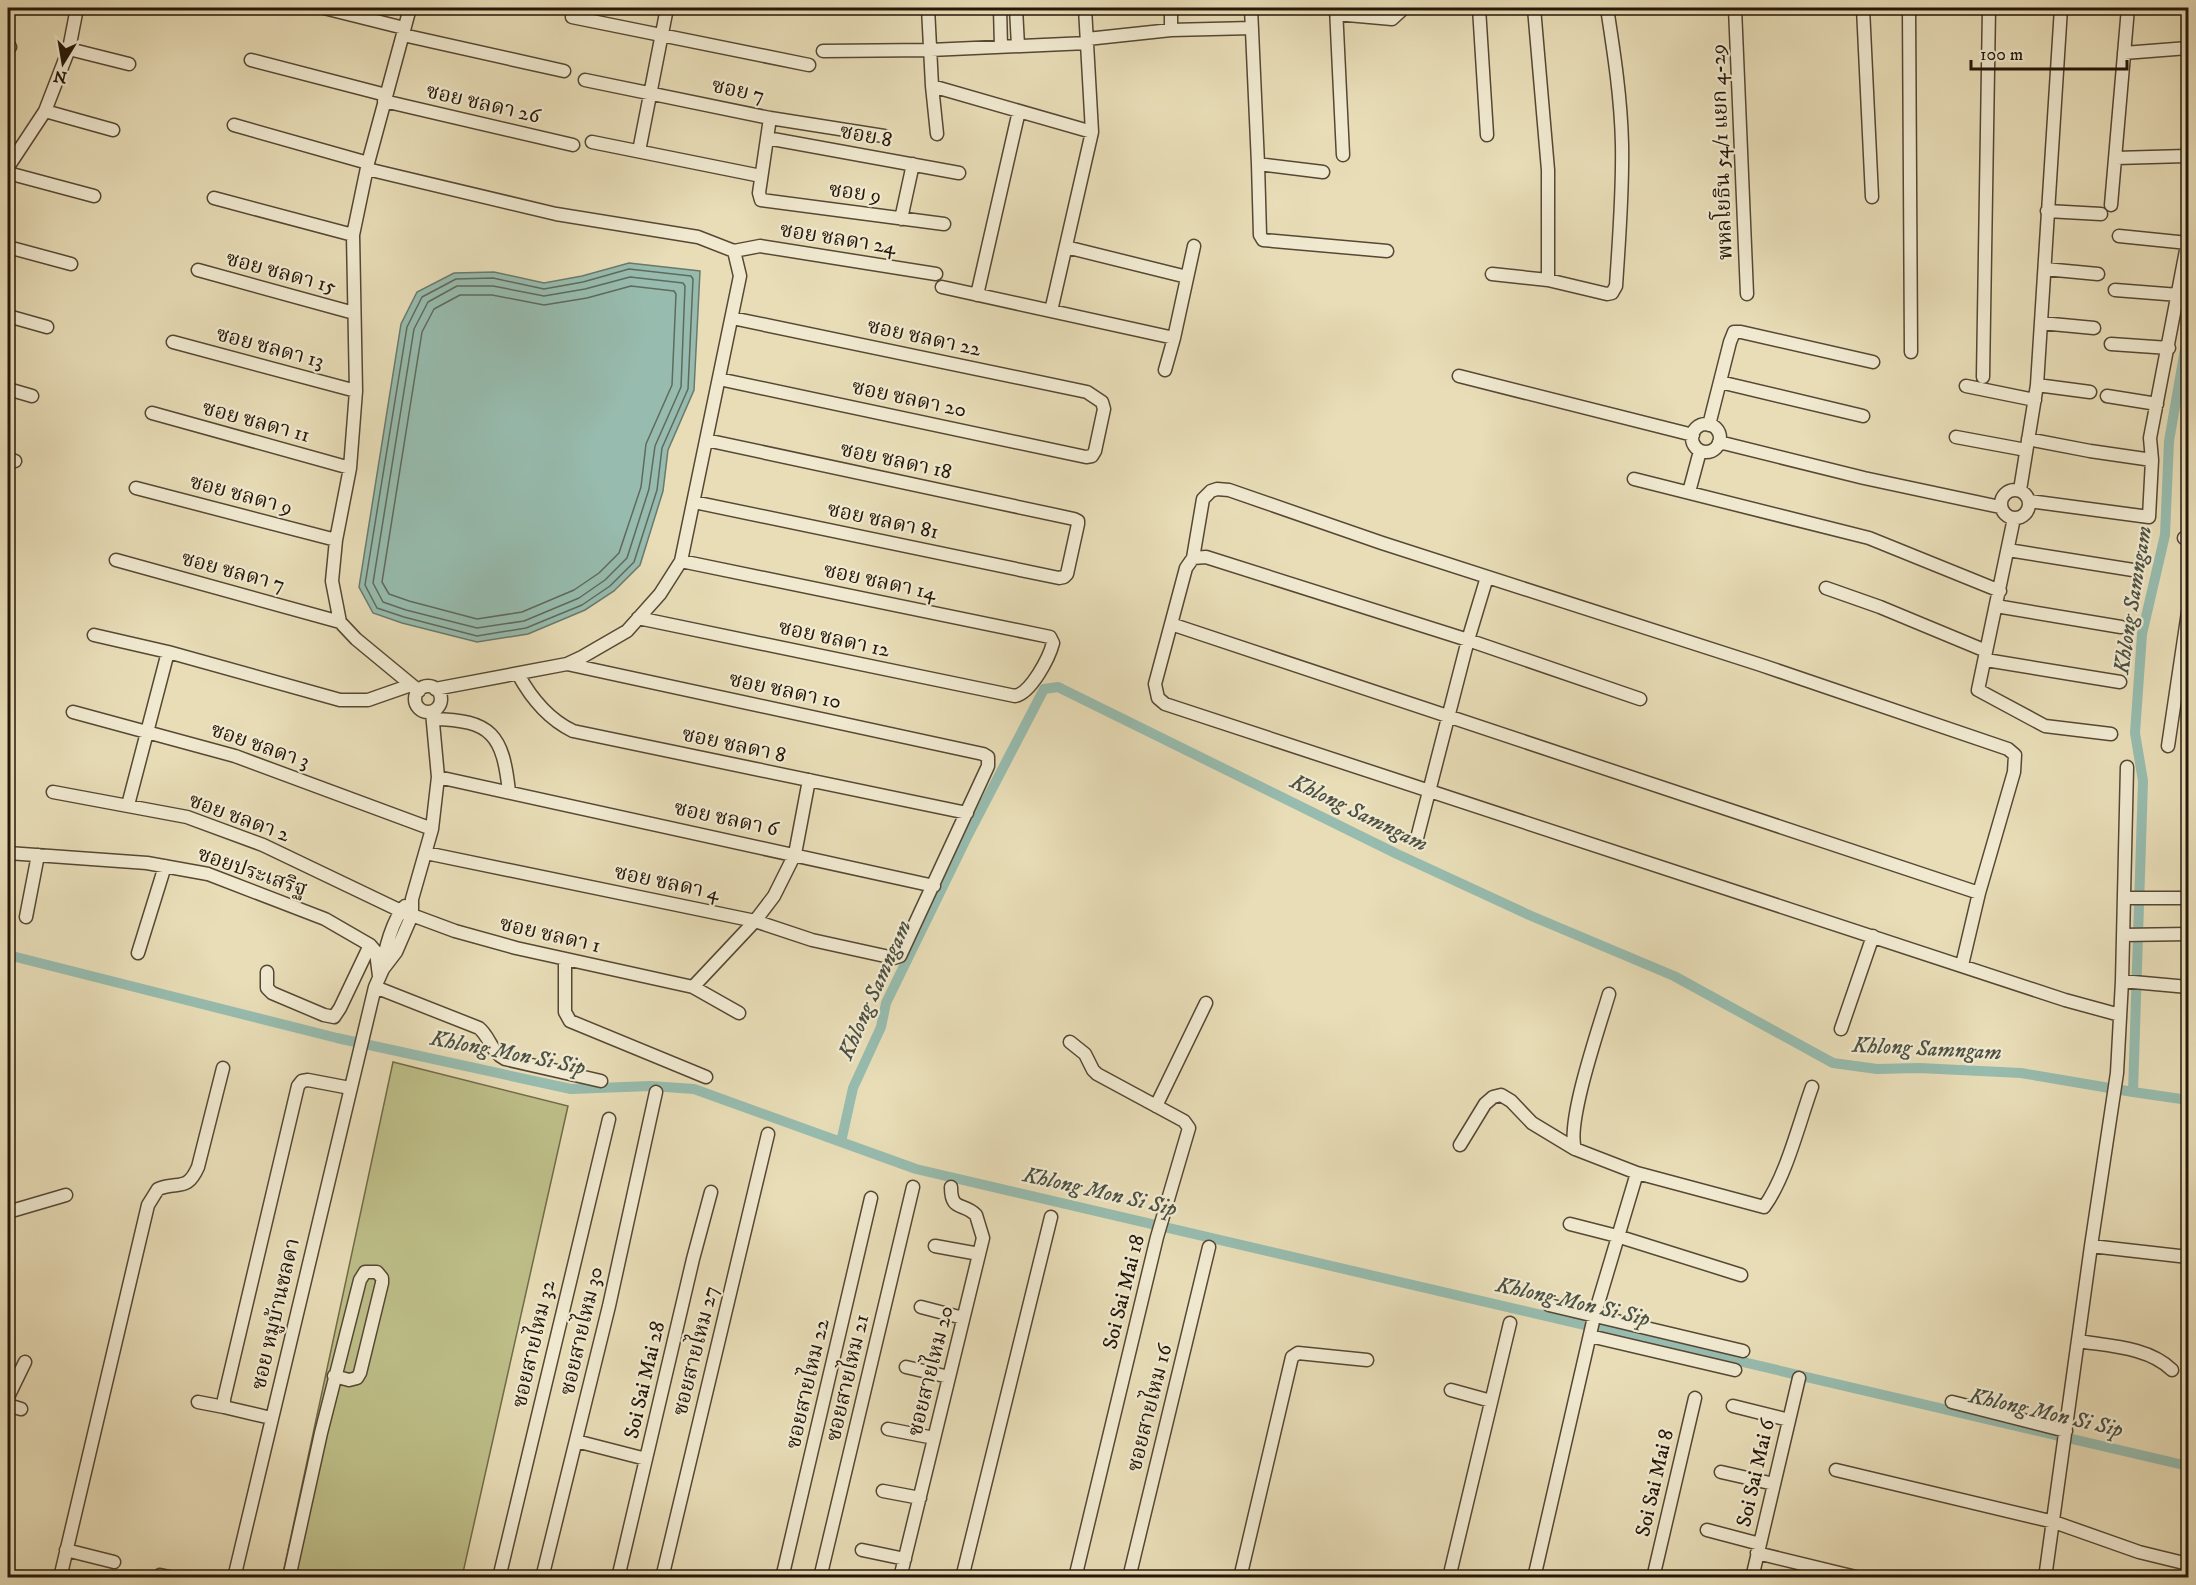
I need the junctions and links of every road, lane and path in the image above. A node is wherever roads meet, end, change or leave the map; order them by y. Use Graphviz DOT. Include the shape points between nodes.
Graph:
graph roads {
  1 [pos="77,8"];
  2 [pos="324,8"];
  3 [pos="410,8"];
  4 [pos="667,8"];
  5 [pos="928,8"];
  6 [pos="1000,8"];
  7 [pos="1016,8"];
  8 [pos="1085,8"];
  9 [pos="1171,8"];
  10 [pos="1251,8"];
  11 [pos="1404,8"];
  12 [pos="1479,8"];
  13 [pos="1534,8"];
  14 [pos="1607,8"];
  15 [pos="1735,8"];
  16 [pos="1863,8"];
  17 [pos="1909,8"];
  18 [pos="1989,8"];
  19 [pos="2061,8"];
  20 [pos="2128,8"];
  21 [pos="1336,11"];
  22 [pos="572,17"];
  23 [pos="1252,28"];
  24 [pos="1171,30"];
  25 [pos="404,32"];
  26 [pos="661,35"];
  27 [pos="1087,41"];
  28 [pos="1017,46"];
  29 [pos="1001,47"];
  30 [pos="2188,48"];
  31 [pos="69,49"];
  32 [pos="930,50"];
  33 [pos="822,51"];
  34 [pos="2124,53"];
  35 [pos="251,60"];
  36 [pos="129,64"];
  37 [pos="809,65"];
  38 [pos="564,71"];
  39 [pos="585,80"];
  40 [pos="932,86"];
  41 [pos="650,93"];
  42 [pos="385,98"];
  43 [pos="45,111"];
  44 [pos="1018,111"];
  45 [pos="770,118"];
  46 [pos="234,125"];
  47 [pos="113,130"];
  48 [pos="1092,132"];
  49 [pos="937,134"];
  50 [pos="1487,135"];
  51 [pos="884,136"];
  52 [pos="767,138"];
  53 [pos="592,142"];
  54 [pos="573,145"];
  55 [pos="639,151"];
  56 [pos="1343,155"];
  57 [pos="2186,156"];
  58 [pos="2116,158"];
  59 [pos="913,164"];
  60 [pos="1258,164"];
  61 [pos="368,166"];
  62 [pos="8,167"];
  63 [pos="959,172"];
  64 [pos="1323,172"];
  65 [pos="8,173"];
  66 [pos="761,176"];
  67 [pos="94,196"];
  68 [pos="214,198"];
  69 [pos="1872,198"];
  70 [pos="2111,205"];
  71 [pos="2047,211"];
  72 [pos="2101,214"];
  73 [pos="901,219"];
  74 [pos="944,224"];
  75 [pos="353,235"];
  76 [pos="2118,236"];
  77 [pos="2188,242"];
  78 [pos="1194,246"];
  79 [pos="8,247"];
  80 [pos="1066,247"];
  81 [pos="735,251"];
  82 [pos="1387,251"];
  83 [pos="71,264"];
  84 [pos="2045,269"];
  85 [pos="198,270"];
  86 [pos="936,274"];
  87 [pos="1492,274"];
  88 [pos="2098,274"];
  89 [pos="1187,277"];
  90 [pos="1548,280"];
  91 [pos="942,287"];
  92 [pos="2115,290"];
  93 [pos="1747,294"];
  94 [pos="977,295"];
  95 [pos="2178,295"];
  96 [pos="1051,311"];
  97 [pos="354,313"];
  98 [pos="8,316"];
  99 [pos="732,318"];
  100 [pos="2041,323"];
  101 [pos="47,327"];
  102 [pos="2094,328"];
  103 [pos="1174,338"];
  104 [pos="173,342"];
  105 [pos="2111,344"];
  106 [pos="2169,348"];
  107 [pos="1911,352"];
  108 [pos="1873,362"];
  109 [pos="1165,370"];
  110 [pos="1459,376"];
  111 [pos="1983,377"];
  112 [pos="719,379"];
  113 [pos="1720,382"];
  114 [pos="2037,385"];
  115 [pos="1966,386"];
  116 [pos="8,389"];
  117 [pos="356,391"];
  118 [pos="2090,392"];
  119 [pos="32,396"];
  120 [pos="2107,396"];
  121 [pos="2035,400"];
  122 [pos="2157,404"];
  123 [pos="152,413"];
  124 [pos="1863,416"];
  125 [pos="1709,425"];
  126 [pos="1693,435"];
  127 [pos="1956,437"];
  128 [pos="706,440"];
  129 [pos="1719,442"];
  130 [pos="2027,444"];
  131 [pos="1700,451"];
  132 [pos="1092,456"];
  133 [pos="2152,460"];
  134 [pos="350,468"];
  135 [pos="1634,479"];
  136 [pos="136,488"];
  137 [pos="2019,490"];
  138 [pos="1689,492"];
  139 [pos="2029,501"];
  140 [pos="693,502"];
  141 [pos="2000,507"];
  142 [pos="2014,518"];
  143 [pos="336,540"];
  144 [pos="2008,550"];
  145 [pos="1193,558"];
  146 [pos="116,560"];
  147 [pos="681,561"];
  148 [pos="2133,570"];
  149 [pos="1064,577"];
  150 [pos="1487,577"];
  151 [pos="1826,588"];
  152 [pos="2000,591"];
  153 [pos="1996,606"];
  154 [pos="2188,612"];
  155 [pos="638,618"];
  156 [pos="340,622"];
  157 [pos="1171,624"];
  158 [pos="2121,627"];
  159 [pos="94,635"];
  160 [pos="1468,640"];
  161 [pos="168,652"];
  162 [pos="1986,655"];
  163 [pos="567,664"];
  164 [pos="518,674"];
  165 [pos="2120,682"];
  166 [pos="415,688"];
  167 [pos="435,689"];
  168 [pos="1022,695"];
  169 [pos="1640,699"];
  170 [pos="72,712"];
  171 [pos="432,715"];
  172 [pos="1448,716"];
  173 [pos="147,731"];
  174 [pos="2111,734"];
  175 [pos="2168,746"];
  176 [pos="2127,767"];
  177 [pos="438,777"];
  178 [pos="809,780"];
  179 [pos="1429,790"];
  180 [pos="53,792"];
  181 [pos="509,792"];
  182 [pos="128,805"];
  183 [pos="967,813"];
  184 [pos="432,829"];
  185 [pos="1416,842"];
  186 [pos="8,853"];
  187 [pos="426,853"];
  188 [pos="795,854"];
  189 [pos="38,855"];
  190 [pos="165,866"];
  191 [pos="934,886"];
  192 [pos="1979,893"];
  193 [pos="2126,898"];
  194 [pos="2186,898"];
  195 [pos="407,913"];
  196 [pos="26,917"];
  197 [pos="755,921"];
  198 [pos="2188,934"];
  199 [pos="2125,935"];
  200 [pos="1873,936"];
  201 [pos="370,945"];
  202 [pos="138,953"];
  203 [pos="565,959"];
  204 [pos="1962,965"];
  205 [pos="267,972"];
  206 [pos="379,978"];
  207 [pos="2125,982"];
  208 [pos="693,987"];
  209 [pos="2188,987"];
  210 [pos="1609,994"];
  211 [pos="1206,1003"];
  212 [pos="739,1013"];
  213 [pos="2120,1015"];
  214 [pos="1841,1029"];
  215 [pos="1070,1042"];
  216 [pos="223,1068"];
  217 [pos="706,1077"];
  218 [pos="601,1081"];
  219 [pos="1812,1087"];
  220 [pos="350,1088"];
  221 [pos="656,1092"];
  222 [pos="1156,1106"];
  223 [pos="609,1119"];
  224 [pos="768,1134"];
  225 [pos="1460,1145"];
  226 [pos="1575,1149"];
  227 [pos="1637,1173"];
  228 [pos="913,1187"];
  229 [pos="951,1187"];
  230 [pos="711,1192"];
  231 [pos="66,1195"];
  232 [pos="871,1198"];
  233 [pos="8,1212"];
  234 [pos="1051,1217"];
  235 [pos="1570,1224"];
  236 [pos="1617,1236"];
  237 [pos="935,1246"];
  238 [pos="2091,1246"];
  239 [pos="1209,1247"];
  240 [pos="979,1254"];
  241 [pos="2188,1257"];
  242 [pos="1741,1275"];
  243 [pos="1549,1305"];
  244 [pos="921,1307"];
  245 [pos="1594,1316"];
  246 [pos="963,1318"];
  247 [pos="1509,1323"];
  248 [pos="1590,1334"];
  249 [pos="2078,1341"];
  250 [pos="1743,1351"];
  251 [pos="1367,1360"];
  252 [pos="25,1362"];
  253 [pos="906,1367"];
  254 [pos="1735,1370"];
  255 [pos="2172,1370"];
  256 [pos="334,1376"];
  257 [pos="949,1377"];
  258 [pos="1799,1378"];
  259 [pos="1451,1390"];
  260 [pos="8,1397"];
  261 [pos="1695,1398"];
  262 [pos="1491,1401"];
  263 [pos="198,1402"];
  264 [pos="1952,1402"];
  265 [pos="8,1406"];
  266 [pos="1733,1406"];
  267 [pos="224,1407"];
  268 [pos="21,1409"];
  269 [pos="272,1418"];
  270 [pos="1789,1420"];
  271 [pos="888,1429"];
  272 [pos="2066,1433"];
  273 [pos="934,1438"];
  274 [pos="576,1441"];
  275 [pos="646,1459"];
  276 [pos="1836,1470"];
  277 [pos="1721,1472"];
  278 [pos="1774,1484"];
  279 [pos="883,1491"];
  280 [pos="920,1498"];
  281 [pos="2054,1522"];
  282 [pos="1707,1530"];
  283 [pos="1759,1548"];
  284 [pos="66,1550"];
  285 [pos="862,1550"];
  286 [pos="905,1559"];
  287 [pos="114,1562"];
  288 [pos="2188,1563"];
  289 [pos="160,1575"];
  290 [pos="60,1578"];
  291 [pos="174,1578"];
  292 [pos="234,1578"];
  293 [pos="290,1578"];
  294 [pos="499,1578"];
  295 [pos="542,1578"];
  296 [pos="618,1578"];
  297 [pos="662,1578"];
  298 [pos="782,1578"];
  299 [pos="820,1578"];
  300 [pos="900,1578"];
  301 [pos="962,1578"];
  302 [pos="1076,1578"];
  303 [pos="1129,1578"];
  304 [pos="1240,1578"];
  305 [pos="1449,1578"];
  306 [pos="1534,1578"];
  307 [pos="1653,1578"];
  308 [pos="1752,1578"];
  309 [pos="1860,1578"];
  310 [pos="2045,1578"];
  1 -- 31 [label="street"];
  2 -- 25 [label="street"];
  3 -- 25 [label="street"];
  4 -- 26 [label="street"];
  5 -- 32 [label="street"];
  6 -- 29 [label="street"];
  7 -- 28 [label="street"];
  8 -- 27 [label="street"];
  9 -- 24 [label="street"];
  10 -- 23 [label="street"];
  11 -- 21 [label="street" via="1392,19"];
  12 -- 50 [label="street"];
  13 -- 90 [label="street" via="1548,170"];
  14 -- 90 [label="street" via="1622,144 1616,286 1607,294"];
  15 -- 93 [label="street, พหลโยธิน 54/1 แยก 4-29"];
  16 -- 69 [label="street"];
  17 -- 107 [label="street"];
  18 -- 111 [label="street"];
  19 -- 71 [label="street"];
  20 -- 34 [label="street"];
  21 -- 56 [label="street"];
  22 -- 26 [label="street"];
  23 -- 24 [label="street"];
  23 -- 60 [label="street"];
  24 -- 27 [label="street"];
  25 -- 38 [label="street"];
  25 -- 42 [label="street"];
  26 -- 37 [label="street"];
  26 -- 41 [label="street"];
  27 -- 28 [label="street"];
  27 -- 48 [label="street"];
  28 -- 29 [label="street"];
  29 -- 32 [label="street"];
  30 -- 34 [label="street"];
  31 -- 36 [label="street"];
  31 -- 43 [label="street"];
  32 -- 33 [label="street"];
  32 -- 40 [label="street"];
  34 -- 58 [label="street"];
  35 -- 42 [label="street, ซอย ชลดา 26"];
  39 -- 41 [label="street, ซอย 7"];
  40 -- 44 [label="street"];
  40 -- 49 [label="street"];
  41 -- 45 [label="street, ซอย 7"];
  41 -- 55 [label="street"];
  42 -- 54 [label="street, ซอย ชลดา 26"];
  42 -- 61 [label="street"];
  43 -- 47 [label="street"];
  43 -- 62 [label="street"];
  44 -- 48 [label="street"];
  44 -- 94 [label="street"];
  45 -- 51 [label="street, ซอย 7"];
  45 -- 52 [label="street"];
  46 -- 61 [label="street"];
  48 -- 80 [label="street"];
  52 -- 59 [label="street, ซอย 8"];
  52 -- 66 [label="street"];
  53 -- 55 [label="street"];
  55 -- 66 [label="street"];
  57 -- 58 [label="street"];
  58 -- 70 [label="street"];
  59 -- 63 [label="street, ซอย 8"];
  59 -- 73 [label="street"];
  60 -- 64 [label="street"];
  60 -- 82 [label="street" via="1263,240"];
  61 -- 75 [label="street"];
  61 -- 81 [label="street" via="556,214 698,237"];
  65 -- 67 [label="street"];
  66 -- 73 [label="street, ซอย 9" via="761,200"];
  68 -- 75 [label="street"];
  71 -- 72 [label="street"];
  71 -- 84 [label="street"];
  73 -- 74 [label="street, ซอย 9"];
  75 -- 97 [label="street"];
  76 -- 77 [label="street"];
  77 -- 95 [label="street"];
  78 -- 89 [label="street"];
  79 -- 83 [label="street"];
  80 -- 89 [label="street"];
  80 -- 96 [label="street"];
  81 -- 86 [label="street, ซอย ชลดา 24" via="760,246"];
  81 -- 99 [label="street" via="740,276"];
  84 -- 88 [label="street"];
  84 -- 100 [label="street"];
  85 -- 97 [label="street, ซอย ชลดา 15"];
  87 -- 90 [label="street"];
  89 -- 103 [label="street"];
  91 -- 94 [label="street"];
  92 -- 95 [label="street"];
  94 -- 96 [label="street"];
  95 -- 106 [label="street"];
  96 -- 103 [label="street"];
  97 -- 117 [label="street"];
  98 -- 101 [label="street"];
  99 -- 112 [label="street"];
  99 -- 132 [label="street, ซอย ชลดา 22" via="1095,395 1104,405"];
  100 -- 102 [label="street"];
  100 -- 114 [label="street"];
  103 -- 109 [label="street"];
  104 -- 117 [label="street, ซอย ชลดา 13"];
  105 -- 106 [label="street"];
  106 -- 122 [label="street"];
  108 -- 113 [label="street" via="1734,332"];
  110 -- 126 [label="street"];
  112 -- 128 [label="street"];
  112 -- 132 [label="street, ซอย ชลดา 20"];
  113 -- 124 [label="street"];
  113 -- 125 [label="street"];
  114 -- 118 [label="street"];
  114 -- 121 [label="street"];
  115 -- 121 [label="street"];
  116 -- 119 [label="street"];
  117 -- 134 [label="street"];
  120 -- 122 [label="street"];
  121 -- 130 [label="street"];
  122 -- 133 [label="street" via="2150,438"];
  123 -- 134 [label="street, ซอย ชลดา 11"];
  125 -- 126 [label="street" via="1697,428"];
  125 -- 129 [label="street" via="1717,430"];
  126 -- 131 [label="street"];
  127 -- 130 [label="street"];
  128 -- 140 [label="street"];
  128 -- 149 [label="street, ซอย ชลดา 18" via="1078,521"];
  129 -- 131 [label="street" via="1714,450"];
  129 -- 141 [label="street"];
  130 -- 133 [label="street"];
  130 -- 137 [label="street"];
  131 -- 138 [label="street"];
  133 -- 139 [label="street" via="2149,518"];
  134 -- 143 [label="street"];
  135 -- 138 [label="street"];
  136 -- 143 [label="street, ซอย ชลดา 9"];
  137 -- 139 [label="street"];
  137 -- 141 [label="street" via="2005,493"];
  138 -- 152 [label="street" via="1869,538"];
  139 -- 142 [label="street" via="2024,515"];
  140 -- 147 [label="street"];
  140 -- 149 [label="street, ซอย ชลดา 81"];
  141 -- 142 [label="street"];
  142 -- 144 [label="street"];
  143 -- 156 [label="street" via="333,581"];
  144 -- 148 [label="street"];
  144 -- 152 [label="street"];
  145 -- 150 [label="street" via="1203,499 1217,489"];
  145 -- 157 [label="street" via="1186,568"];
  145 -- 160 [label="street" via="1206,557"];
  146 -- 156 [label="street, ซอย ชลดา 7"];
  147 -- 155 [label="street" via="660,594"];
  147 -- 168 [label="street, ซอย ชลดา 14" via="1050,637 1053,643 1047,657"];
  150 -- 160 [label="street"];
  150 -- 192 [label="street" via="2008,749 2015,755 2014,772"];
  151 -- 162 [label="street" via="1880,607"];
  152 -- 153 [label="street"];
  153 -- 158 [label="street"];
  153 -- 162 [label="street"];
  154 -- 175 [label="street"];
  155 -- 163 [label="street" via="627,631"];
  155 -- 168 [label="street, ซอย ชลดา 12"];
  156 -- 166 [label="street"];
  157 -- 172 [label="street"];
  157 -- 179 [label="street" via="1155,684 1158,698 1166,704"];
  159 -- 161 [label="street"];
  160 -- 169 [label="street"];
  160 -- 172 [label="street"];
  161 -- 166 [label="street" via="340,700 368,700"];
  161 -- 173 [label="street"];
  162 -- 165 [label="street"];
  162 -- 174 [label="street" via="1978,690 2045,726"];
  163 -- 164 [label="street"];
  163 -- 183 [label="street, ซอย ชลดา 10" via="983,754 990,762"];
  164 -- 167 [label="street"];
  164 -- 178 [label="street, ซอย ชลดา 8" via="538,704 559,724 573,730"];
  166 -- 167 [label="street"];
  166 -- 171 [label="street" via="417,706"];
  167 -- 171 [label="street" via="441,699"];
  170 -- 173 [label="street, ซอย ชลดา 3"];
  171 -- 177 [label="street"];
  171 -- 181 [label="street" via="466,721 482,727 494,738 502,750"];
  172 -- 179 [label="street"];
  172 -- 192 [label="street"];
  173 -- 182 [label="street"];
  173 -- 184 [label="street, ซอย ชลดา 3" via="235,756"];
  176 -- 193 [label="street"];
  177 -- 181 [label="street, ซอย ชลดา 6"];
  177 -- 184 [label="street"];
  178 -- 183 [label="street, ซอย ชลดา 8"];
  178 -- 188 [label="street"];
  179 -- 185 [label="street"];
  179 -- 200 [label="street"];
  180 -- 182 [label="street, ซอย ชลดา 2"];
  181 -- 188 [label="street, ซอย ชลดา 6"];
  182 -- 195 [label="street, ซอย ชลดา 2" via="187,817 242,836"];
  183 -- 191 [label="street"];
  184 -- 187 [label="street"];
  186 -- 189 [label="street, ซอยประเสริฐ"];
  187 -- 195 [label="street"];
  187 -- 197 [label="street, ซอย ชลดา 4"];
  188 -- 191 [label="street, ซอย ชลดา 6"];
  188 -- 197 [label="street" via="774,896"];
  189 -- 190 [label="street, ซอยประเสริฐ"];
  189 -- 196 [label="street"];
  190 -- 201 [label="street, ซอยประเสริฐ" via="208,874 285,902"];
  190 -- 202 [label="street"];
  191 -- 197 [label="street, ซอย ชลดา 4" via="898,958 812,940"];
  192 -- 204 [label="street"];
  193 -- 194 [label="street"];
  193 -- 199 [label="street"];
  195 -- 203 [label="street, ซอย ชลดา 1" via="455,932"];
  195 -- 206 [label="street, ซอย หมูบ้านชลดา" via="384,954"];
  197 -- 208 [label="street"];
  198 -- 199 [label="street"];
  199 -- 207 [label="street"];
  200 -- 204 [label="street"];
  200 -- 214 [label="street"];
  201 -- 205 [label="street" via="334,1017 272,993 267,988"];
  201 -- 206 [label="street" via="376,952"];
  203 -- 208 [label="street, ซอย ชลดา 1"];
  203 -- 217 [label="street" via="565,1012 570,1020"];
  204 -- 213 [label="street"];
  206 -- 218 [label="street" via="479,1028 505,1059"];
  206 -- 220 [label="street, ซอย หมูบ้านชลดา"];
  207 -- 209 [label="street"];
  207 -- 213 [label="street"];
  208 -- 212 [label="street, ซอย ชลดา 1"];
  210 -- 226 [label="street" via="1582,1086 1572,1140"];
  211 -- 222 [label="street"];
  213 -- 238 [label="street" via="2114,1101"];
  215 -- 222 [label="street, Soi Sai Mai 18" via="1085,1054 1093,1070"];
  216 -- 284 [label="street" via="194,1177 190,1183 158,1189 148,1205"];
  219 -- 227 [label="street" via="1783,1170 1764,1207"];
  220 -- 267 [label="street" via="308,1080 298,1086"];
  220 -- 269 [label="street, ซอย หมูบ้านชลดา"];
  221 -- 274 [label="street, ซอยสายไหม 30"];
  222 -- 302 [label="street, Soi Sai Mai 18" via="1184,1121 1189,1128 1157,1237"];
  223 -- 294 [label="street, ซอยสายไหม 32"];
  224 -- 297 [label="street, ซอยสายไหม 27"];
  225 -- 226 [label="street" via="1485,1104 1493,1096 1501,1095 1532,1123"];
  226 -- 227 [label="street"];
  227 -- 236 [label="street"];
  228 -- 299 [label="street, ซอยสายไหม 21"];
  229 -- 240 [label="street, ซอยสายไหม 20" via="953,1203 978,1218 983,1238"];
  230 -- 275 [label="street, Soi Sai Mai 28"];
  231 -- 233 [label="street"];
  232 -- 298 [label="street, ซอยสายไหม 22"];
  234 -- 301 [label="street"];
  235 -- 236 [label="street"];
  236 -- 242 [label="street"];
  236 -- 245 [label="street"];
  237 -- 240 [label="street"];
  238 -- 241 [label="street"];
  238 -- 249 [label="street"];
  239 -- 303 [label="street, ซอยสายไหม 16"];
  240 -- 246 [label="street, ซอยสายไหม 20"];
  243 -- 245 [label="street"];
  244 -- 246 [label="street"];
  245 -- 248 [label="street"];
  245 -- 250 [label="street"];
  246 -- 257 [label="street, ซอยสายไหม 20"];
  247 -- 262 [label="street"];
  248 -- 254 [label="street"];
  248 -- 306 [label="street"];
  249 -- 255 [label="street" via="2143,1353 2163,1361"];
  249 -- 272 [label="street"];
  251 -- 304 [label="street" via="1298,1353 1292,1357"];
  252 -- 260 [label="street"];
  253 -- 257 [label="street"];
  256 -- 256 [label="street" via="362,1275 377,1272 382,1283 360,1373 349,1380"];
  256 -- 293 [label="street"];
  257 -- 273 [label="street, ซอยสายไหม 20"];
  258 -- 270 [label="street, Soi Sai Mai 6"];
  259 -- 262 [label="street"];
  261 -- 307 [label="street, Soi Sai Mai 8"];
  262 -- 305 [label="street"];
  263 -- 267 [label="street"];
  264 -- 272 [label="street"];
  265 -- 268 [label="street"];
  266 -- 270 [label="street"];
  267 -- 269 [label="street"];
  269 -- 292 [label="street, ซอย หมูบ้านชลดา"];
  270 -- 278 [label="street, Soi Sai Mai 6"];
  271 -- 273 [label="street"];
  272 -- 281 [label="street"];
  273 -- 280 [label="street, ซอยสายไหม 20"];
  274 -- 275 [label="street"];
  274 -- 295 [label="street, ซอยสายไหม 30"];
  275 -- 296 [label="street, Soi Sai Mai 28"];
  276 -- 281 [label="street"];
  277 -- 278 [label="street"];
  278 -- 283 [label="street, Soi Sai Mai 6"];
  279 -- 280 [label="street"];
  280 -- 286 [label="street, ซอยสายไหม 20"];
  281 -- 288 [label="street" via="2139,1552"];
  281 -- 310 [label="street"];
  282 -- 283 [label="street"];
  283 -- 308 [label="street, Soi Sai Mai 6"];
  283 -- 309 [label="street"];
  284 -- 287 [label="street"];
  284 -- 290 [label="street"];
  285 -- 286 [label="street"];
  286 -- 300 [label="street, ซอยสายไหม 20"];
  289 -- 291 [label="street"];
}
